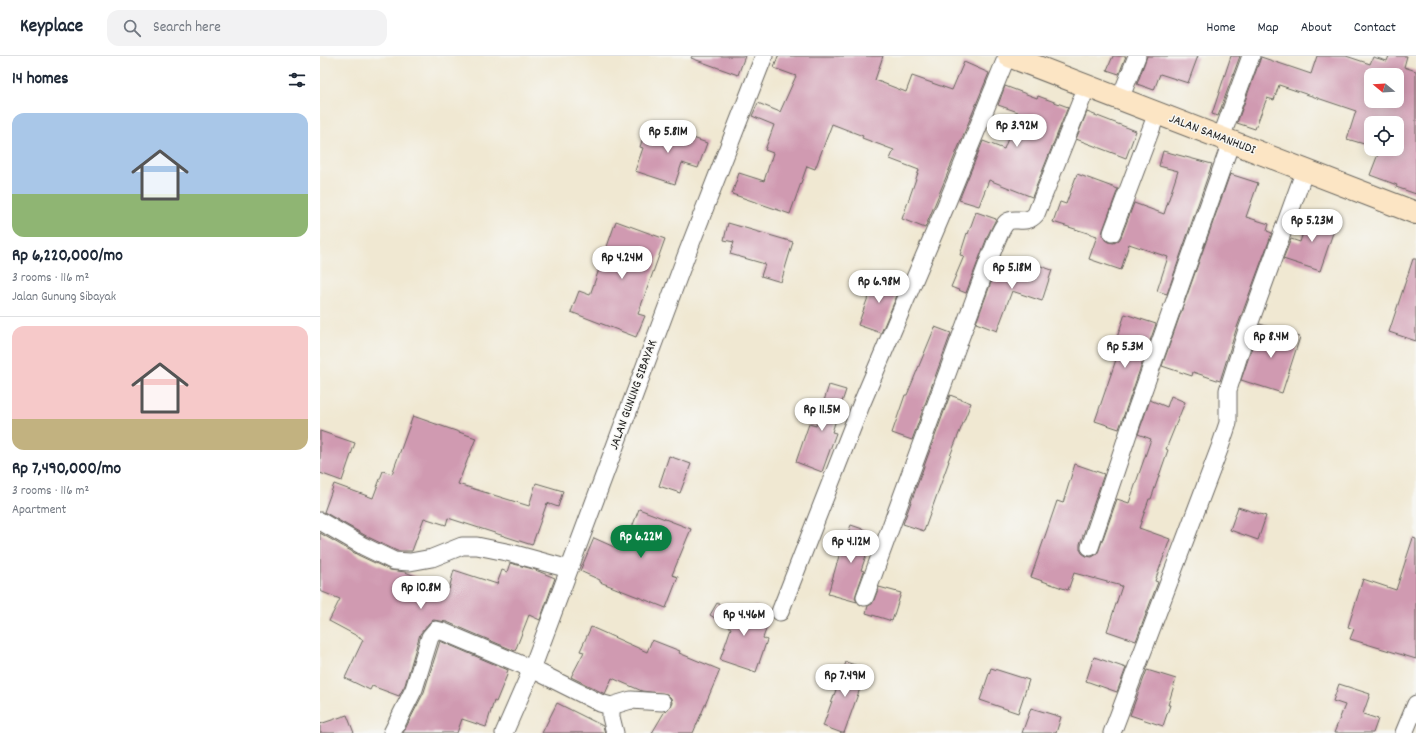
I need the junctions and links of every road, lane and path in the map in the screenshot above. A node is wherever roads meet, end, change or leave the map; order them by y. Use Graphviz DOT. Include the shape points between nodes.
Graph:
graph roads {
  1 [pos="764,56"];
  2 [pos="1008,56"];
  3 [pos="1137,56"];
  4 [pos="1251,56"];
  5 [pos="1087,86"];
  6 [pos="1120,99"];
  7 [pos="1157,113"];
  8 [pos="1226,140"];
  9 [pos="1305,170"];
  10 [pos="1416,213"];
  11 [pos="1112,233"];
  12 [pos="320,521"];
  13 [pos="1090,547"];
  14 [pos="569,570"];
  15 [pos="865,597"];
  16 [pos="780,612"];
  17 [pos="532,670"];
  18 [pos="662,702"];
  19 [pos="1416,704"];
  20 [pos="611,706"];
  21 [pos="392,733"];
  22 [pos="504,733"];
  23 [pos="615,733"];
  24 [pos="1112,733"];
  25 [pos="1404,733"];
  1 -- 14 [label="street, JALAN GUNUNG SIBAYAK"];
  2 -- 5 [label="street, JALAN SAMANHUDI"];
  2 -- 16 [label="street" via="861,405"];
  3 -- 6 [label="street"];
  4 -- 8 [label="street"];
  5 -- 6 [label="street, JALAN SAMANHUDI"];
  5 -- 15 [label="street" via="1036,214 1025,221 1011,220 1006,223 999,237"];
  6 -- 7 [label="street, JALAN SAMANHUDI"];
  7 -- 8 [label="street, JALAN SAMANHUDI"];
  7 -- 11 [label="street"];
  8 -- 9 [label="street, JALAN SAMANHUDI"];
  8 -- 13 [label="street"];
  9 -- 10 [label="street, JALAN SAMANHUDI"];
  9 -- 24 [label="street" via="1228,390 1228,423 1224,435"];
  12 -- 14 [label="street" via="363,546 394,560 410,562 432,558 462,546 477,546"];
  14 -- 17 [label="street, JALAN GUNUNG SIBAYAK"];
  17 -- 20 [label="street"];
  17 -- 21 [label="street" via="436,630 430,637 414,689"];
  17 -- 22 [label="street, JALAN GUNUNG SIBAYAK"];
  18 -- 20 [label="street" via="631,700"];
  19 -- 25 [label="street"];
  20 -- 23 [label="street"];
}
